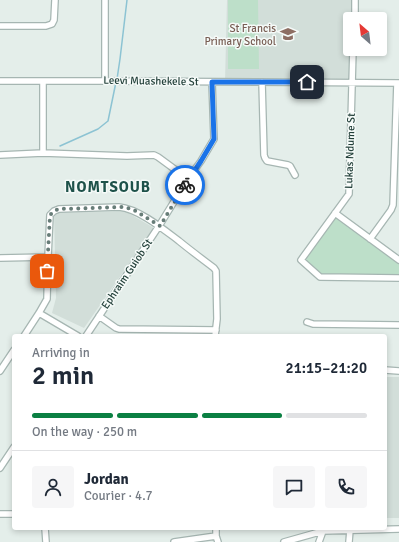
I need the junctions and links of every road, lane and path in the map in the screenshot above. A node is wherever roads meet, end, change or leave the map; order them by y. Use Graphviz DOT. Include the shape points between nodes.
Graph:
graph roads {
  1 [pos="55,0"];
  2 [pos="105,0"];
  3 [pos="355,0"];
  4 [pos="354,12"];
  5 [pos="0,26"];
  6 [pos="353,56"];
  7 [pos="108,81"];
  8 [pos="0,82"];
  9 [pos="43,82"];
  10 [pos="212,82"];
  11 [pos="262,82"];
  12 [pos="352,82"];
  13 [pos="398,83"];
  14 [pos="43,153"];
  15 [pos="0,155"];
  16 [pos="295,175"];
  17 [pos="188,179"];
  18 [pos="335,213"];
  19 [pos="160,226"];
  20 [pos="370,239"];
  21 [pos="48,257"];
  22 [pos="0,258"];
  23 [pos="399,260"];
  24 [pos="399,278"];
  25 [pos="39,313"];
  26 [pos="99,316"];
  27 [pos="307,322"];
  28 [pos="399,325"];
  29 [pos="215,333"];
  30 [pos="25,334"];
  31 [pos="75,334"];
  32 [pos="87,334"];
  33 [pos="12,353"];
  34 [pos="387,370"];
  35 [pos="0,371"];
  36 [pos="399,371"];
  37 [pos="12,450"];
  38 [pos="0,468"];
  39 [pos="0,514"];
  40 [pos="12,514"];
  41 [pos="387,529"];
  42 [pos="399,529"];
  43 [pos="45,530"];
  44 [pos="323,530"];
  45 [pos="350,530"];
  46 [pos="217,539"];
  47 [pos="46,542"];
  48 [pos="174,542"];
  49 [pos="284,542"];
  50 [pos="319,542"];
  51 [pos="349,542"];
  1 -- 5 [label="street" via="52,24"];
  2 -- 7 [label="street"];
  3 -- 4 [label="street"];
  6 -- 12 [label="street, Lukas Ndume St"];
  7 -- 9 [label="street, Leevi Muashekele St"];
  7 -- 10 [label="street, Leevi Muashekele St"];
  8 -- 9 [label="street, Leevi Muashekele St"];
  9 -- 14 [label="street"];
  10 -- 11 [label="street, Leevi Muashekele St"];
  10 -- 17 [label="street, Ephraim Guiob St" via="214,139"];
  11 -- 12 [label="street, Leevi Muashekele St"];
  11 -- 16 [label="street" via="265,158 267,161 290,166"];
  12 -- 13 [label="street, Leevi Muashekele St"];
  12 -- 18 [label="street, Lukas Ndume St" via="349,192"];
  13 -- 20 [label="street" via="393,205"];
  14 -- 15 [label="street"];
  14 -- 17 [label="street" via="154,155"];
  17 -- 19 [label="street, Ephraim Guiob St"];
  18 -- 20 [label="street"];
  18 -- 24 [label="street, Lukas Ndume St" via="301,262 320,277"];
  19 -- 21 [label="street" via="125,207 59,209 50,215"];
  19 -- 26 [label="street, Ephraim Guiob St"];
  19 -- 29 [label="street" via="216,271"];
  20 -- 23 [label="street"];
  21 -- 22 [label="street"];
  21 -- 25 [label="street" via="46,299"];
  25 -- 30 [label="street"];
  25 -- 31 [label="street"];
  26 -- 29 [label="street" via="119,329"];
  26 -- 32 [label="street, Ephraim Guiob St"];
  27 -- 28 [label="street"];
  33 -- 35 [label="street"];
  34 -- 36 [label="street"];
  37 -- 38 [label="street"];
  39 -- 40 [label="street"];
  41 -- 42 [label="street"];
  43 -- 47 [label="street"];
  44 -- 45 [label="street"];
  44 -- 49 [label="street"];
  44 -- 50 [label="street"];
  45 -- 51 [label="street"];
  46 -- 48 [label="street"];
}
